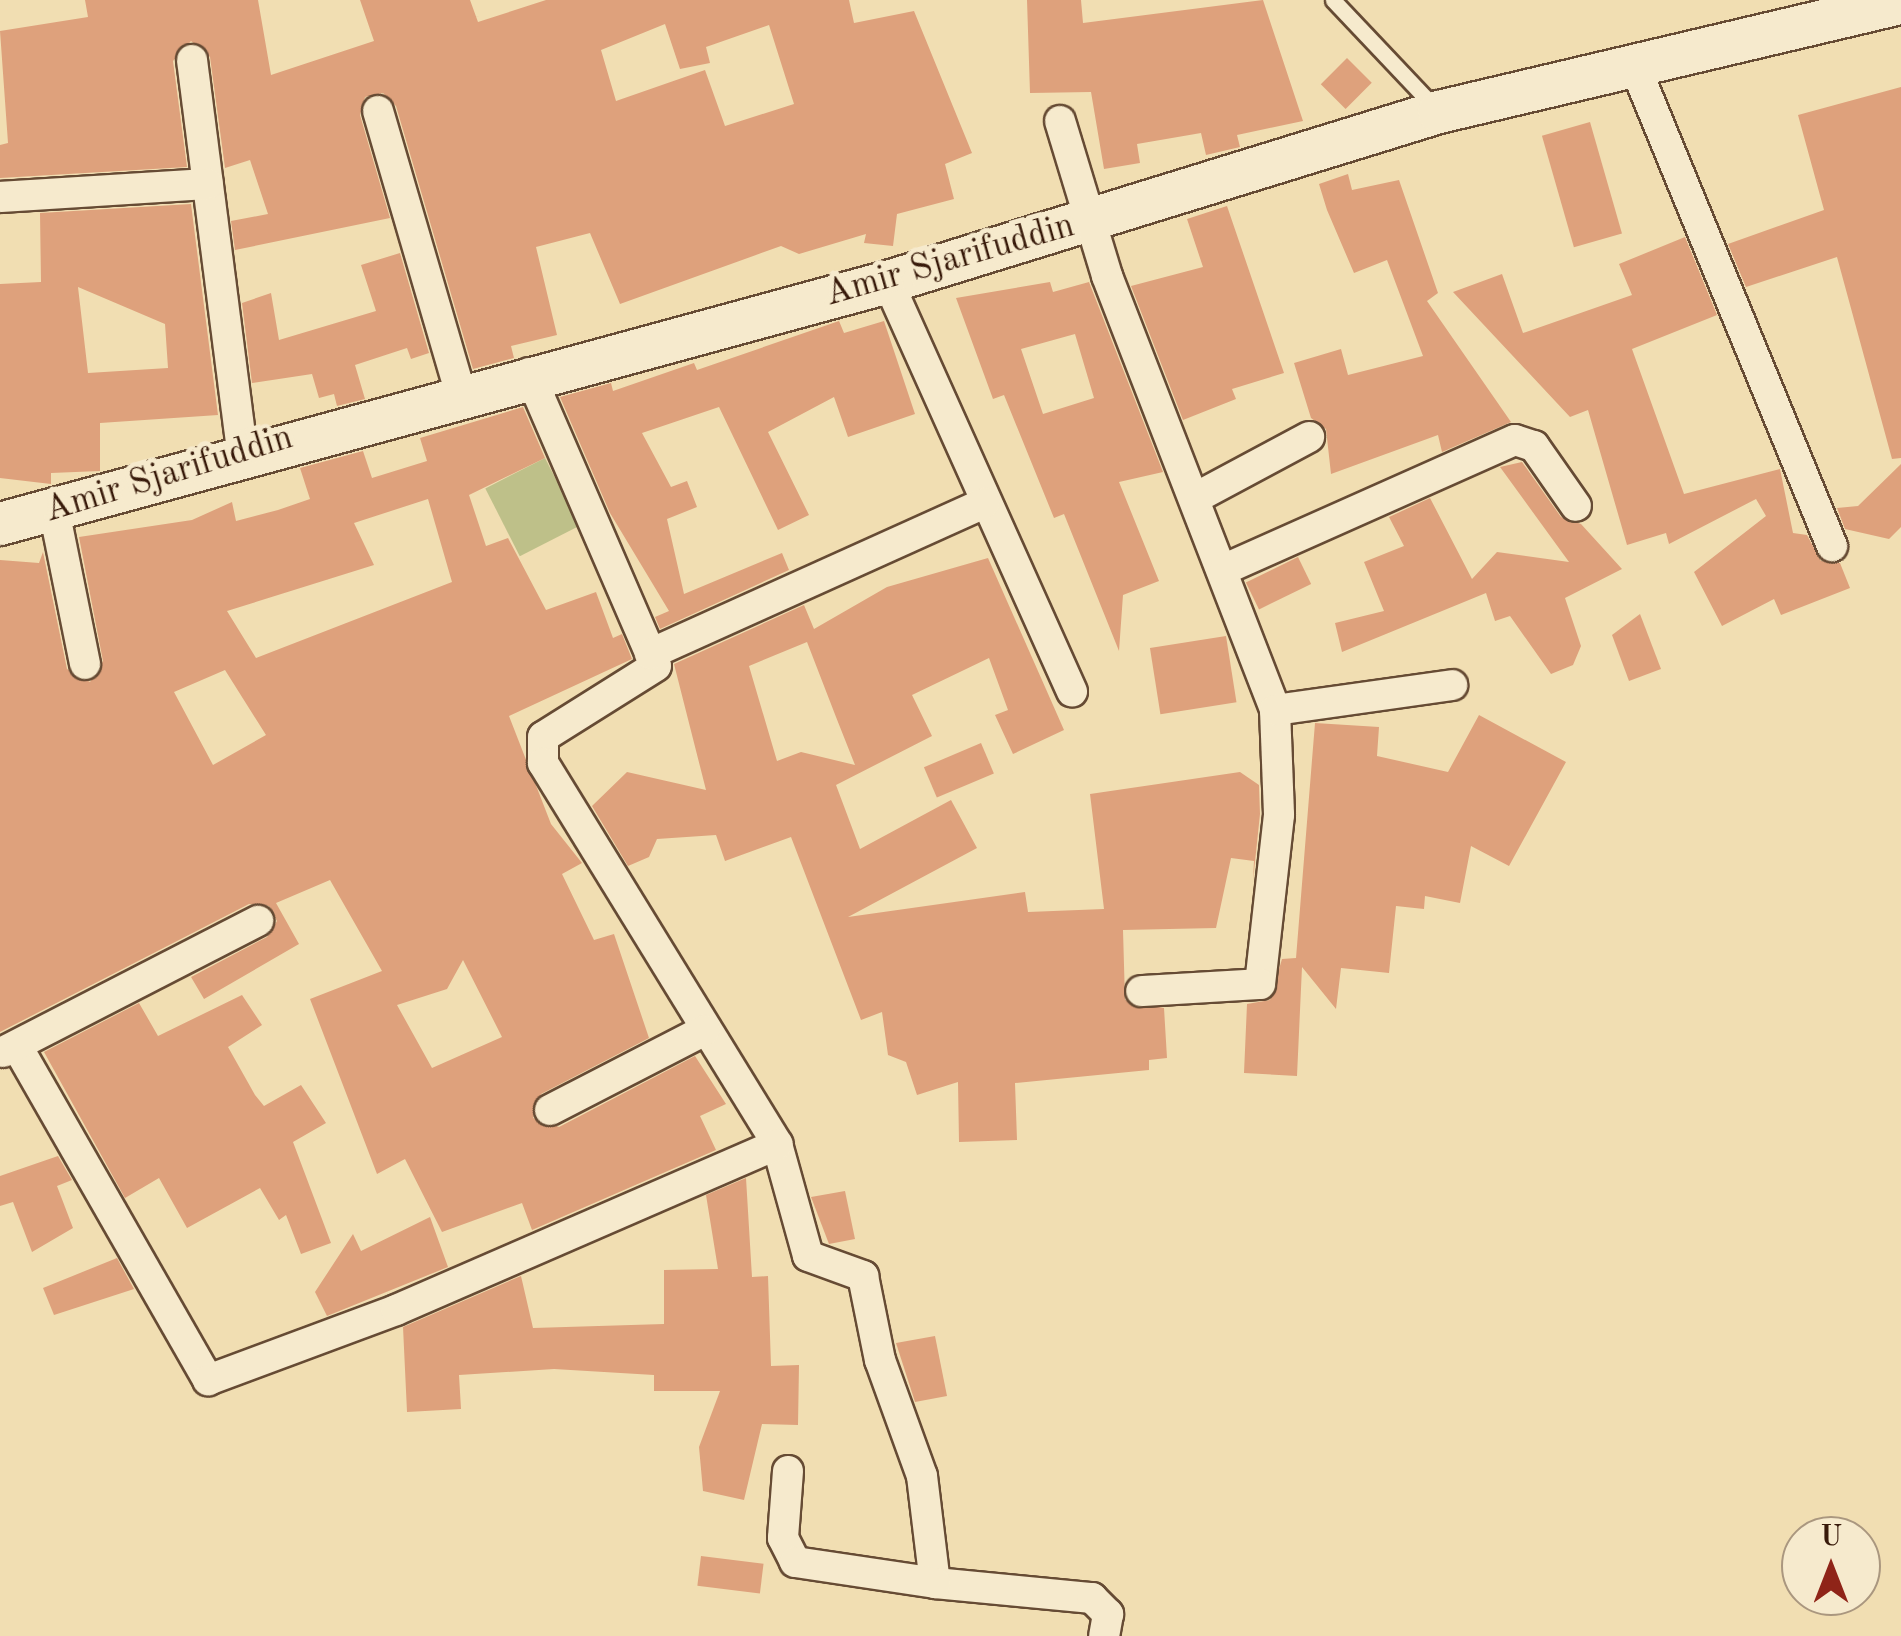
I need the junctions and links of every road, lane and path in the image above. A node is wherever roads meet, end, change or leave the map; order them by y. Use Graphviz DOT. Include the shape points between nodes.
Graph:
graph roads {
  1 [pos="1333,0"];
  2 [pos="1901,2"];
  3 [pos="192,60"];
  4 [pos="1636,69"];
  5 [pos="378,111"];
  6 [pos="1440,112"];
  7 [pos="1060,121"];
  8 [pos="208,184"];
  9 [pos="0,197"];
  10 [pos="1091,220"];
  11 [pos="888,282"];
  12 [pos="529,372"];
  13 [pos="460,392"];
  14 [pos="1309,437"];
  15 [pos="242,453"];
  16 [pos="1198,496"];
  17 [pos="984,503"];
  18 [pos="1576,506"];
  19 [pos="54,510"];
  20 [pos="0,524"];
  21 [pos="1832,546"];
  22 [pos="1224,569"];
  23 [pos="650,654"];
  24 [pos="85,664"];
  25 [pos="1452,686"];
  26 [pos="1072,692"];
  27 [pos="1275,710"];
  28 [pos="258,921"];
  29 [pos="1141,991"];
  30 [pos="705,1030"];
  31 [pos="9,1051"];
  32 [pos="550,1110"];
  33 [pos="777,1144"];
  34 [pos="788,1471"];
  35 [pos="934,1583"];
  36 [pos="1104,1636"];
  1 -- 6 [label="lane"];
  2 -- 4 [label="main road, Amir Sjarifuddin"];
  3 -- 8 [label="street"];
  4 -- 6 [label="main road, Amir Sjarifuddin"];
  4 -- 21 [label="street"];
  5 -- 13 [label="street"];
  6 -- 10 [label="main road, Amir Sjarifuddin"];
  7 -- 10 [label="street"];
  8 -- 9 [label="street"];
  8 -- 15 [label="street"];
  10 -- 11 [label="main road, Amir Sjarifuddin"];
  10 -- 16 [label="street"];
  11 -- 12 [label="main road, Amir Sjarifuddin"];
  11 -- 17 [label="street"];
  12 -- 13 [label="main road, Amir Sjarifuddin"];
  12 -- 23 [label="street"];
  13 -- 15 [label="main road, Amir Sjarifuddin"];
  14 -- 16 [label="street"];
  15 -- 19 [label="main road, Amir Sjarifuddin"];
  16 -- 22 [label="street"];
  17 -- 23 [label="street"];
  17 -- 26 [label="street"];
  18 -- 22 [label="street" via="1534,446 1515,440"];
  19 -- 20 [label="main road, Amir Sjarifuddin"];
  19 -- 24 [label="street"];
  22 -- 27 [label="street"];
  23 -- 30 [label="street" via="652,676 552,731 540,754"];
  25 -- 27 [label="street"];
  27 -- 29 [label="street" via="1279,816 1260,984"];
  28 -- 31 [label="street"];
  30 -- 32 [label="street"];
  30 -- 33 [label="street"];
  31 -- 33 [label="street" via="208,1380 396,1310"];
  33 -- 35 [label="street" via="808,1256 864,1276 880,1360 922,1476"];
  34 -- 35 [label="street" via="782,1538 795,1562"];
  35 -- 36 [label="street" via="1092,1598 1108,1614"];
}
